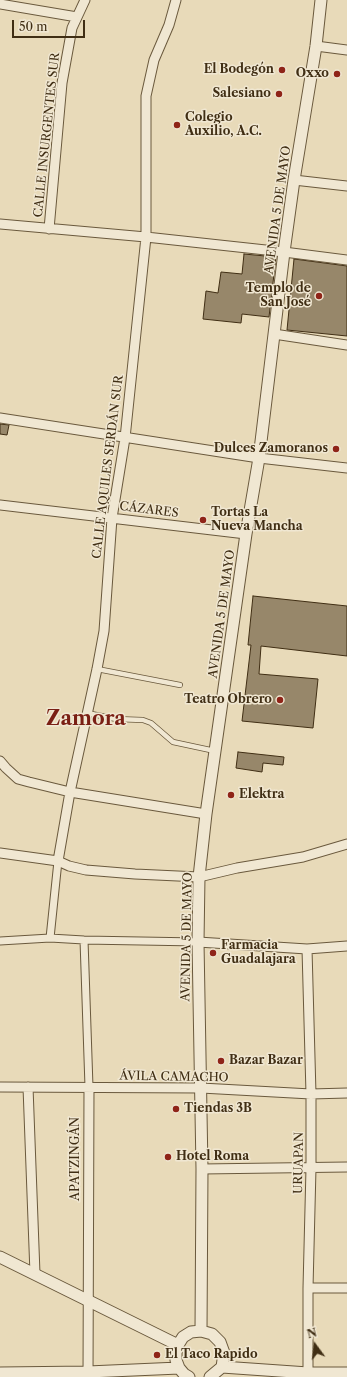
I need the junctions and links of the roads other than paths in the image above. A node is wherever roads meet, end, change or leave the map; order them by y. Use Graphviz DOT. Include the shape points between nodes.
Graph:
graph roads {
  1 [pos="86,0"];
  2 [pos="176,0"];
  3 [pos="321,0"];
  4 [pos="0,4"];
  5 [pos="77,17"];
  6 [pos="316,46"];
  7 [pos="347,50"];
  8 [pos="294,180"];
  9 [pos="347,186"];
  10 [pos="0,224"];
  11 [pos="49,229"];
  12 [pos="146,237"];
  13 [pos="284,252"];
  14 [pos="347,260"];
  15 [pos="274,334"];
  16 [pos="347,345"];
  17 [pos="0,418"];
  18 [pos="125,438"];
  19 [pos="259,458"];
  20 [pos="347,468"];
  21 [pos="0,505"];
  22 [pos="112,518"];
  23 [pos="246,534"];
  24 [pos="97,669"];
  25 [pos="180,685"];
  26 [pos="87,714"];
  27 [pos="215,751"];
  28 [pos="0,761"];
  29 [pos="70,792"];
  30 [pos="206,814"];
  31 [pos="347,844"];
  32 [pos="0,853"];
  33 [pos="58,861"];
  34 [pos="199,877"];
  35 [pos="50,938"];
  36 [pos="84,940"];
  37 [pos="0,941"];
  38 [pos="198,942"];
  39 [pos="347,946"];
  40 [pos="307,948"];
  41 [pos="0,1087"];
  42 [pos="28,1087"];
  43 [pos="89,1087"];
  44 [pos="201,1088"];
  45 [pos="311,1094"];
  46 [pos="347,1094"];
  47 [pos="347,1167"];
  48 [pos="202,1168"];
  49 [pos="312,1168"];
  50 [pos="0,1257"];
  51 [pos="35,1274"];
  52 [pos="308,1288"];
  53 [pos="347,1288"];
  54 [pos="88,1300"];
  55 [pos="201,1331"];
  56 [pos="178,1345"];
  57 [pos="222,1367"];
  58 [pos="179,1368"];
  59 [pos="0,1373"];
  60 [pos="347,1373"];
  61 [pos="88,1374"];
  62 [pos="35,1375"];
  63 [pos="308,1375"];
  64 [pos="189,1377"];
  65 [pos="210,1377"];
  1 -- 5 [label="street, CALLE INSURGENTES SUR"];
  2 -- 12 [label="street, CALLE AQUILES SERDÁN SUR" via="169,25 154,60 146,96"];
  3 -- 6 [label="street, AVENIDA 5 DE MAYO"];
  4 -- 5 [label="street"];
  5 -- 11 [label="street, CALLE INSURGENTES SUR" via="69,41 62,83"];
  6 -- 7 [label="street"];
  6 -- 8 [label="street, AVENIDA 5 DE MAYO"];
  8 -- 9 [label="street"];
  8 -- 13 [label="street, AVENIDA 5 DE MAYO"];
  10 -- 11 [label="street"];
  11 -- 12 [label="street"];
  12 -- 13 [label="street"];
  12 -- 18 [label="street, CALLE AQUILES SERDÁN SUR"];
  13 -- 14 [label="street"];
  13 -- 15 [label="street, AVENIDA 5 DE MAYO"];
  15 -- 16 [label="street"];
  15 -- 19 [label="street, AVENIDA 5 DE MAYO"];
  17 -- 18 [label="street"];
  18 -- 19 [label="street"];
  18 -- 22 [label="street, CALLE AQUILES SERDÁN SUR"];
  19 -- 20 [label="street"];
  19 -- 23 [label="street, AVENIDA 5 DE MAYO"];
  21 -- 22 [label="street, CÁZARES"];
  22 -- 23 [label="street, CÁZARES"];
  22 -- 24 [label="street, CALLE AQUILES SERDÁN SUR" via="104,631"];
  23 -- 27 [label="street, AVENIDA 5 DE MAYO"];
  24 -- 25 [label="lane"];
  24 -- 26 [label="street, CALLE AQUILES SERDÁN SUR"];
  26 -- 27 [label="lane" via="143,720 151,723 173,742"];
  26 -- 29 [label="street, CALLE AQUILES SERDÁN SUR"];
  27 -- 30 [label="street, AVENIDA 5 DE MAYO"];
  28 -- 29 [label="street" via="18,779"];
  29 -- 30 [label="street"];
  29 -- 33 [label="street, CALLE AQUILES SERDÁN SUR"];
  30 -- 34 [label="street, AVENIDA 5 DE MAYO"];
  31 -- 34 [label="street" via="303,857"];
  32 -- 33 [label="street"];
  33 -- 34 [label="street" via="86,870"];
  33 -- 35 [label="street, CALLE AQUILES SERDÁN SUR"];
  34 -- 38 [label="street, AVENIDA 5 DE MAYO"];
  35 -- 36 [label="street"];
  35 -- 37 [label="street"];
  36 -- 38 [label="street"];
  36 -- 43 [label="street, APATZINGÁN"];
  38 -- 40 [label="street"];
  38 -- 44 [label="street, AVENIDA 5 DE MAYO"];
  39 -- 40 [label="street"];
  40 -- 45 [label="street, URUAPAN"];
  41 -- 42 [label="street, ÁVILA CAMACHO"];
  42 -- 43 [label="street, ÁVILA CAMACHO"];
  42 -- 51 [label="street"];
  43 -- 44 [label="street, ÁVILA CAMACHO"];
  43 -- 54 [label="street, APATZINGÁN"];
  44 -- 45 [label="street, ÁVILA CAMACHO"];
  44 -- 48 [label="street, AVENIDA 5 DE MAYO"];
  45 -- 46 [label="street, ÁVILA CAMACHO"];
  45 -- 49 [label="street, URUAPAN"];
  47 -- 49 [label="street"];
  48 -- 49 [label="street"];
  48 -- 55 [label="street, AVENIDA 5 DE MAYO"];
  49 -- 52 [label="street, URUAPAN"];
  50 -- 51 [label="street"];
  51 -- 54 [label="street"];
  52 -- 53 [label="street"];
  52 -- 63 [label="street, URUAPAN"];
  54 -- 56 [label="street"];
  54 -- 61 [label="street, APATZINGÁN"];
  55 -- 56 [label="street" via="191,1332 183,1337"];
  55 -- 57 [label="street" via="212,1334 220,1342 224,1353"];
  56 -- 58 [label="street" via="176,1360"];
  57 -- 63 [label="street"];
  57 -- 65 [label="street"];
  58 -- 61 [label="street"];
  58 -- 64 [label="street"];
  59 -- 62 [label="street"];
  60 -- 63 [label="street"];
  61 -- 62 [label="street"];
}
